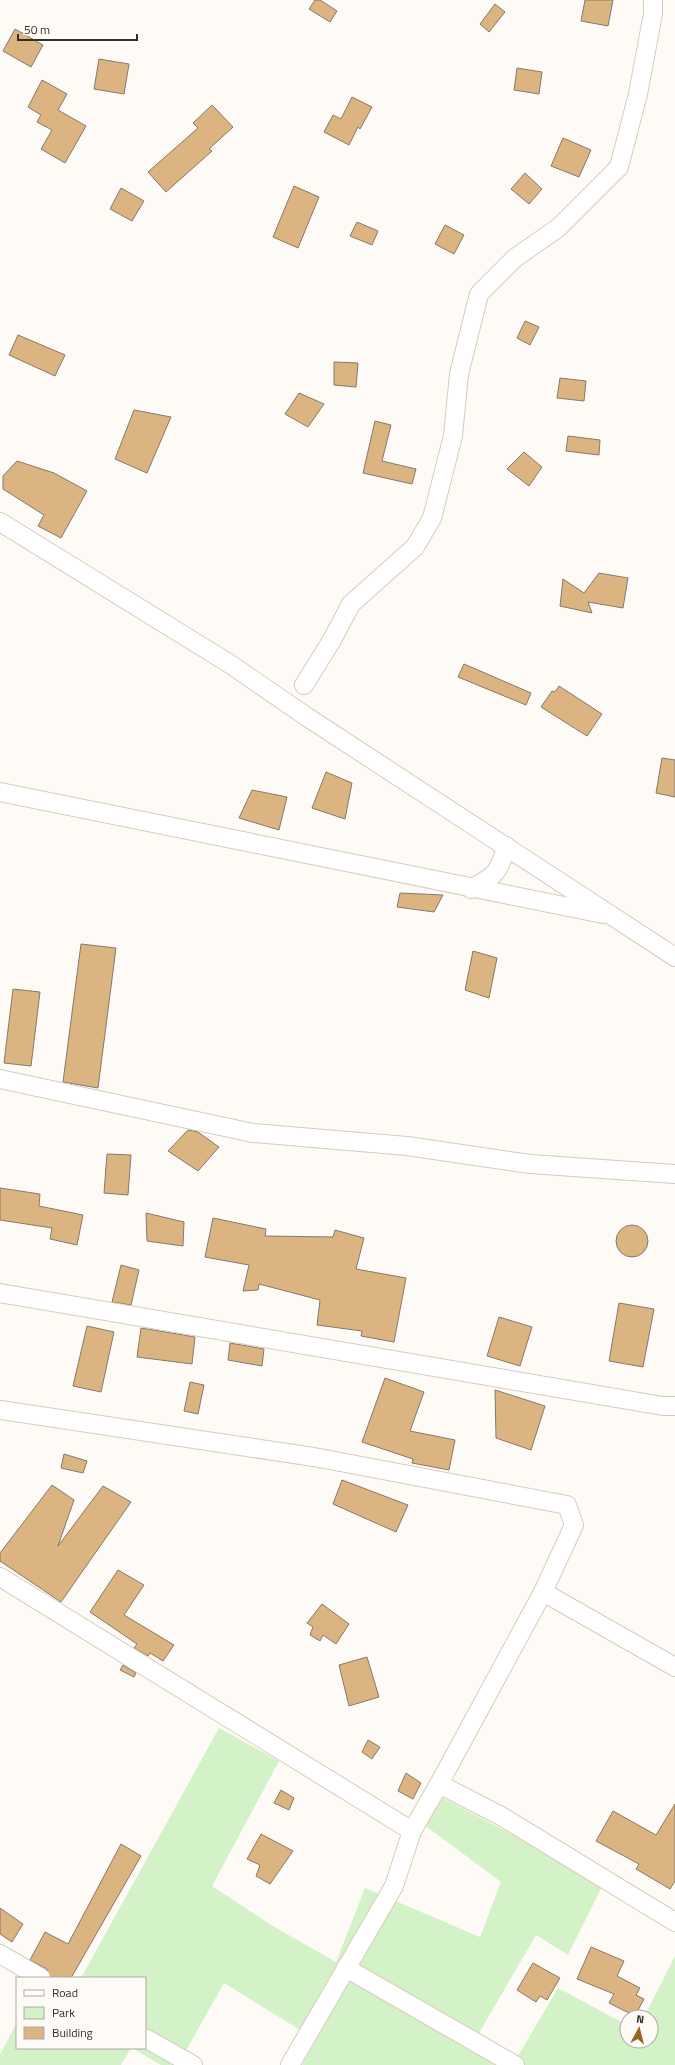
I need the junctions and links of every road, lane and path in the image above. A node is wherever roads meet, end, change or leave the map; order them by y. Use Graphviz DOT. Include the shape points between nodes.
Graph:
graph roads {
  1 [pos="653,0"];
  2 [pos="0,522"];
  3 [pos="304,685"];
  4 [pos="280,699"];
  5 [pos="307,717"];
  6 [pos="0,792"];
  7 [pos="506,846"];
  8 [pos="471,889"];
  9 [pos="612,916"];
  10 [pos="675,957"];
  11 [pos="0,1079"];
  12 [pos="675,1174"];
  13 [pos="0,1293"];
  14 [pos="675,1406"];
  15 [pos="0,1410"];
  16 [pos="0,1577"];
  17 [pos="543,1592"];
  18 [pos="675,1667"];
  19 [pos="439,1784"];
  20 [pos="412,1831"];
  21 [pos="675,1922"];
  22 [pos="0,1954"];
  23 [pos="346,1968"];
  24 [pos="39,1977"];
  25 [pos="146,2039"];
  26 [pos="193,2065"];
  27 [pos="290,2065"];
  28 [pos="515,2065"];
  1 -- 3 [label="street" via="653,14 638,94 619,167 558,228 515,258 479,294 459,374 453,436 432,518 415,547 350,604 332,640"];
  2 -- 4 [label="street" via="230,664"];
  3 -- 4 [label="street"];
  3 -- 5 [label="street"];
  4 -- 5 [label="street"];
  5 -- 7 [label="street"];
  6 -- 8 [label="street"];
  7 -- 8 [label="street" via="502,862 494,875"];
  7 -- 9 [label="street"];
  8 -- 9 [label="street"];
  9 -- 10 [label="street"];
  11 -- 12 [label="street" via="253,1133 407,1146 530,1164"];
  13 -- 14 [label="street"];
  15 -- 17 [label="street" via="314,1457 567,1505 574,1525"];
  16 -- 20 [label="street"];
  17 -- 18 [label="street"];
  17 -- 19 [label="street"];
  19 -- 20 [label="street"];
  19 -- 21 [label="street" via="501,1816"];
  20 -- 23 [label="street" via="394,1886"];
  22 -- 24 [label="street"];
  23 -- 27 [label="street"];
  23 -- 28 [label="street"];
  25 -- 26 [label="street"];
}
